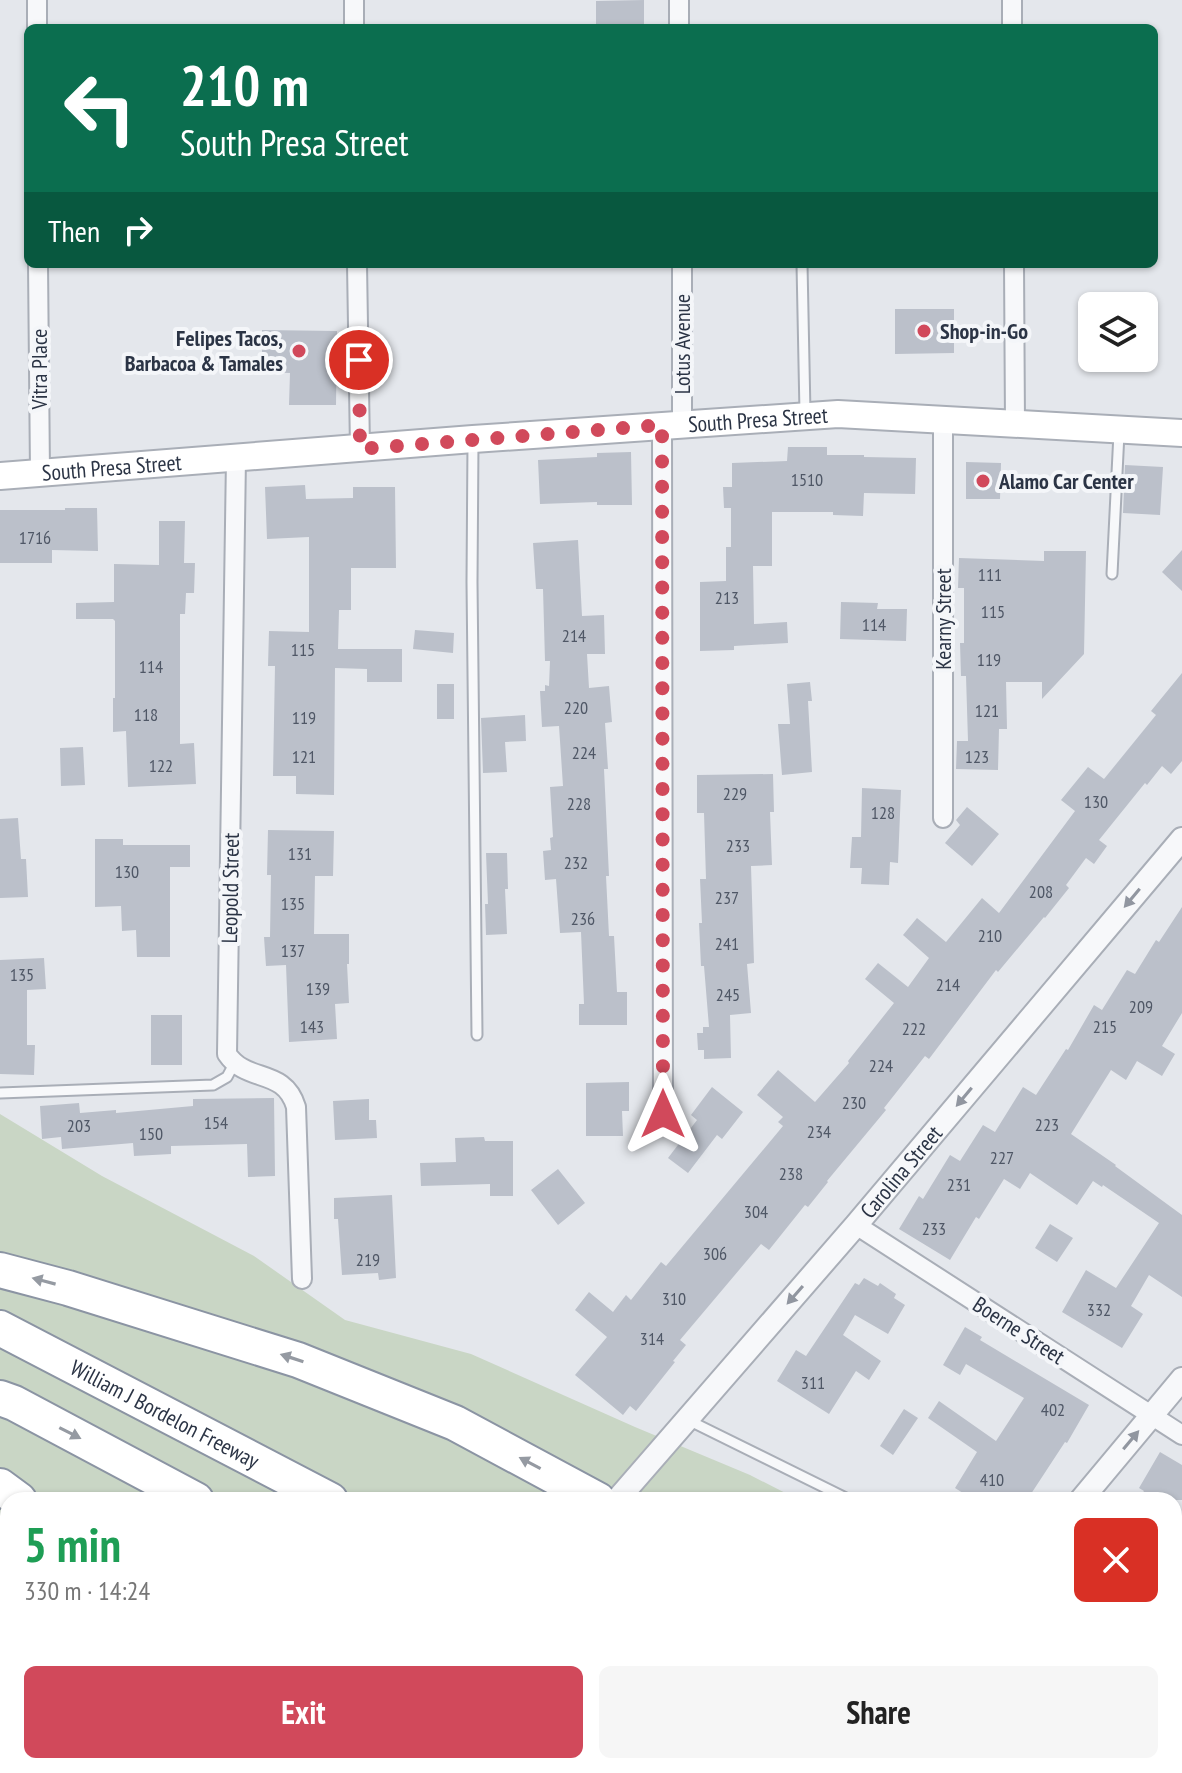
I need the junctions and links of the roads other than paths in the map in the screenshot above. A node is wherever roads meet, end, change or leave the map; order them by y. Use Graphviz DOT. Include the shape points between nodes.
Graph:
graph roads {
  1 [pos="37,0"];
  2 [pos="354,0"];
  3 [pos="679,0"];
  4 [pos="1012,0"];
  5 [pos="37,24"];
  6 [pos="354,24"];
  7 [pos="679,24"];
  8 [pos="1012,24"];
  9 [pos="38,268"];
  10 [pos="357,268"];
  11 [pos="682,268"];
  12 [pos="802,268"];
  13 [pos="1014,268"];
  14 [pos="805,417"];
  15 [pos="943,420"];
  16 [pos="672,424"];
  17 [pos="1015,424"];
  18 [pos="1119,430"];
  19 [pos="1182,433"];
  20 [pos="473,439"];
  21 [pos="360,449"];
  22 [pos="236,458"];
  23 [pos="40,473"];
  24 [pos="0,476"];
  25 [pos="1112,574"];
  26 [pos="943,818"];
  27 [pos="1179,847"];
  28 [pos="477,1035"];
  29 [pos="234,1064"];
  30 [pos="0,1093"];
  31 [pos="663,1114"];
  32 [pos="856,1225"];
  33 [pos="0,1270"];
  34 [pos="302,1279"];
  35 [pos="0,1328"];
  36 [pos="1182,1379"];
  37 [pos="0,1398"];
  38 [pos="1151,1415"];
  39 [pos="687,1419"];
  40 [pos="1182,1435"];
  41 [pos="181,1492"];
  42 [pos="315,1492"];
  43 [pos="583,1492"];
  44 [pos="624,1492"];
  45 [pos="834,1492"];
  46 [pos="1088,1492"];
  1 -- 5 [label="street"];
  2 -- 6 [label="street"];
  3 -- 7 [label="street"];
  4 -- 8 [label="street"];
  9 -- 23 [label="street, Vitra Place"];
  10 -- 21 [label="street"];
  11 -- 16 [label="street, Lotus Avenue"];
  12 -- 14 [label="lane"];
  13 -- 17 [label="street"];
  14 -- 15 [label="main road, South Presa Street"];
  14 -- 16 [label="main road, South Presa Street"];
  15 -- 17 [label="main road, South Presa Street"];
  15 -- 26 [label="street, Kearny Street"];
  16 -- 20 [label="main road, South Presa Street"];
  16 -- 31 [label="street, Lotus Avenue"];
  17 -- 18 [label="main road, South Presa Street"];
  18 -- 19 [label="main road, South Presa Street"];
  18 -- 25 [label="lane"];
  20 -- 21 [label="main road, South Presa Street"];
  20 -- 28 [label="lane"];
  21 -- 22 [label="main road, South Presa Street"];
  22 -- 23 [label="main road, South Presa Street"];
  22 -- 29 [label="street, Leopold Street" via="227,1054"];
  23 -- 24 [label="main road, South Presa Street"];
  27 -- 32 [label="street, Carolina Street, one-way"];
  29 -- 30 [label="lane" via="227,1077 213,1085"];
  29 -- 34 [label="street" via="280,1083 293,1096"];
  32 -- 38 [label="street, Boerne Street"];
  32 -- 39 [label="street, Carolina Street, one-way"];
  43 -- 33 [label="highway, one-way" via="455,1423 298,1360"];
  35 -- 42 [label="highway, William J Bordelon Freeway"];
  36 -- 38 [label="street"];
  37 -- 41 [label="highway, one-way"];
  38 -- 40 [label="street, Boerne Street"];
  46 -- 38 [label="street, one-way"];
  39 -- 44 [label="street, Carolina Street"];
  39 -- 45 [label="lane"];
}
